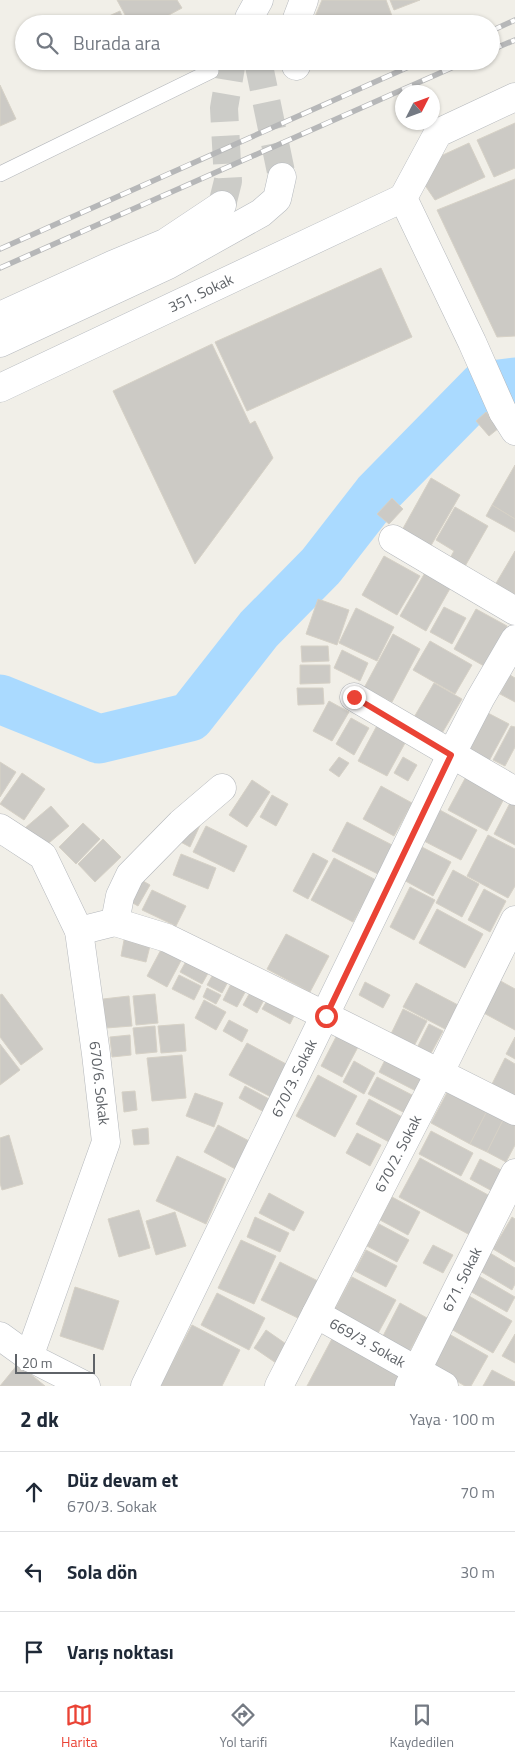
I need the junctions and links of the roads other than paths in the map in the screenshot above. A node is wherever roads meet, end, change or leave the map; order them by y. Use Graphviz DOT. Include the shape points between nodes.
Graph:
graph roads {
  1 [pos="304,0"];
  2 [pos="298,15"];
  3 [pos="211,71"];
  4 [pos="515,97"];
  5 [pos="0,174"];
  6 [pos="282,177"];
  7 [pos="403,198"];
  8 [pos="222,205"];
  9 [pos="0,316"];
  10 [pos="0,343"];
  11 [pos="0,388"];
  12 [pos="509,422"];
  13 [pos="393,539"];
  14 [pos="515,611"];
  15 [pos="515,639"];
  16 [pos="354,697"];
  17 [pos="451,755"];
  18 [pos="222,788"];
  19 [pos="515,791"];
  20 [pos="0,828"];
  21 [pos="515,920"];
  22 [pos="115,922"];
  23 [pos="79,931"];
  24 [pos="326,1016"];
  25 [pos="440,1072"];
  26 [pos="515,1111"];
  27 [pos="515,1173"];
  28 [pos="316,1314"];
  29 [pos="0,1336"];
  30 [pos="29,1357"];
  31 [pos="413,1378"];
  32 [pos="86,1386"];
  33 [pos="146,1386"];
  34 [pos="280,1386"];
  35 [pos="444,1386"];
  1 -- 2 [label="street"];
  3 -- 5 [label="lane"];
  4 -- 7 [label="street" via="438,133"];
  6 -- 10 [label="street" via="277,199 261,213 168,265"];
  7 -- 11 [label="street, 351. Sokak"];
  7 -- 12 [label="street"];
  8 -- 9 [label="street" via="165,243"];
  13 -- 14 [label="street"];
  15 -- 17 [label="street, 670/3. Sokak"];
  16 -- 17 [label="street"];
  17 -- 19 [label="street"];
  17 -- 24 [label="street, 670/3. Sokak"];
  18 -- 22 [label="street" via="181,823 130,875 120,896"];
  20 -- 23 [label="street, 670/6. Sokak" via="43,856"];
  21 -- 25 [label="street, 670/2. Sokak"];
  22 -- 23 [label="street"];
  22 -- 24 [label="street" via="167,938"];
  23 -- 30 [label="street, 670/6. Sokak" via="106,1142"];
  24 -- 25 [label="street"];
  24 -- 33 [label="street, 670/3. Sokak"];
  25 -- 26 [label="street"];
  25 -- 28 [label="street, 670/2. Sokak"];
  27 -- 31 [label="street, 671. Sokak"];
  28 -- 31 [label="street, 669/3. Sokak"];
  28 -- 34 [label="street, 670/2. Sokak"];
  29 -- 30 [label="street"];
  30 -- 32 [label="street"];
  31 -- 35 [label="street, 669/3. Sokak"];
}
